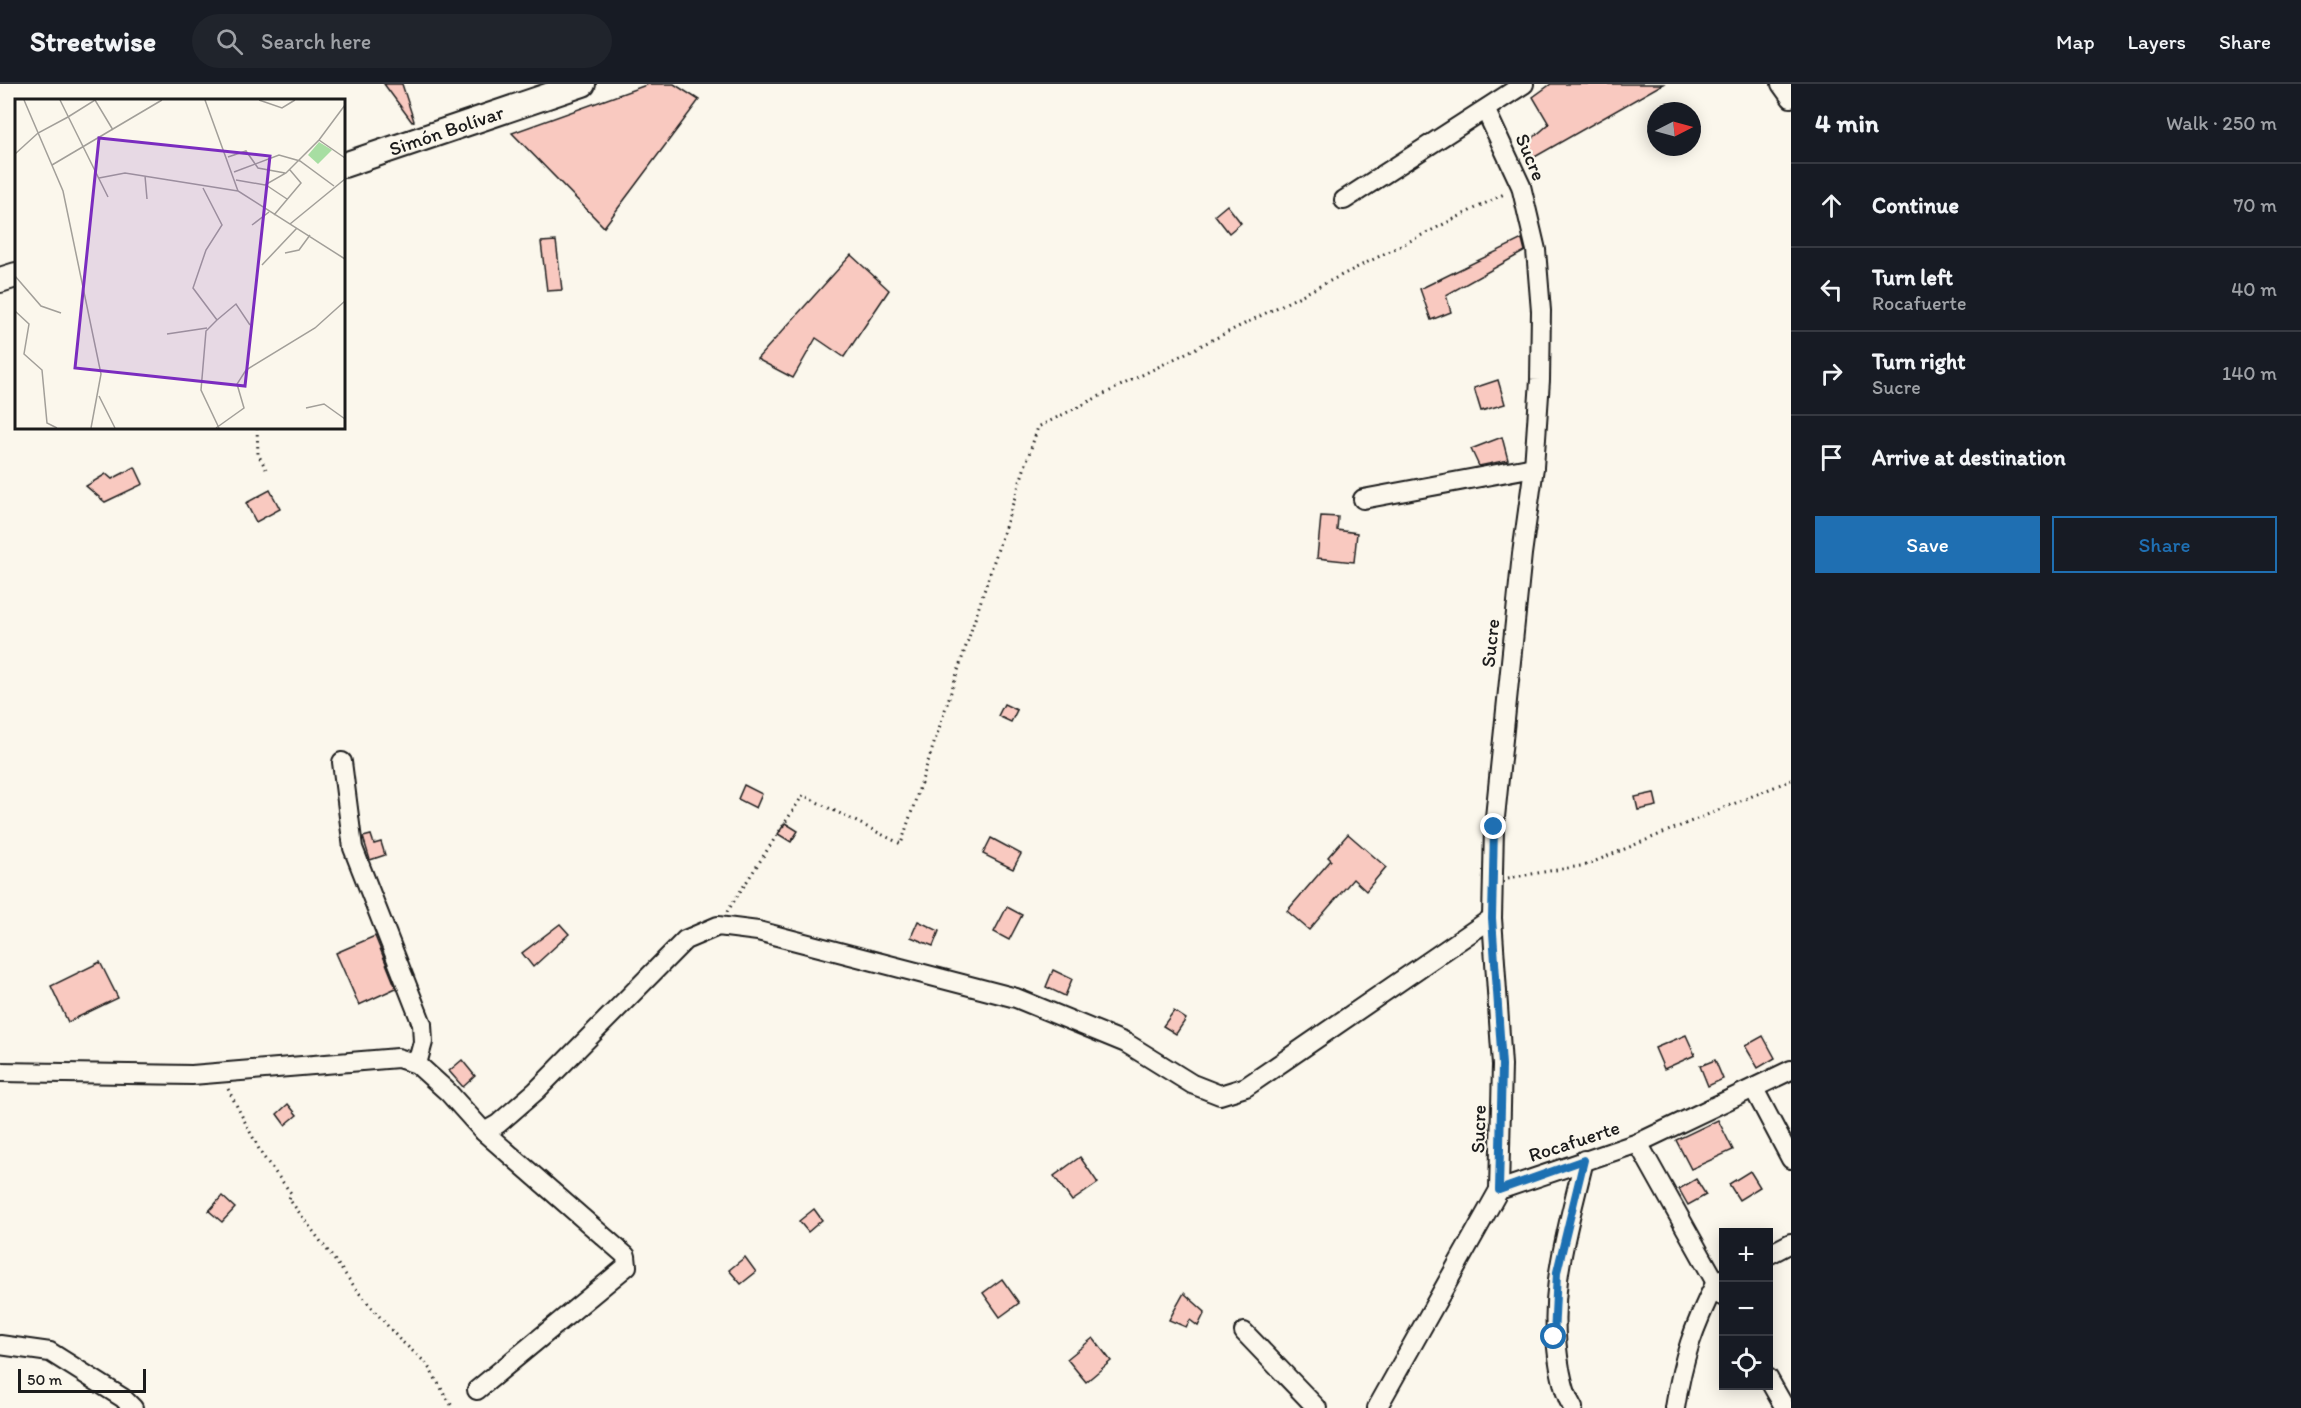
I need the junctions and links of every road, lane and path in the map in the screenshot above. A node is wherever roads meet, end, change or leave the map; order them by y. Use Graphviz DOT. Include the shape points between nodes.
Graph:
graph roads {
  1 [pos="583,84"];
  2 [pos="1524,84"];
  3 [pos="1781,84"];
  4 [pos="1791,98"];
  5 [pos="1486,111"];
  6 [pos="345,165"];
  7 [pos="1521,186"];
  8 [pos="1344,200"];
  9 [pos="15,275"];
  10 [pos="0,280"];
  11 [pos="257,429"];
  12 [pos="1534,467"];
  13 [pos="266,469"];
  14 [pos="1363,499"];
  15 [pos="342,762"];
  16 [pos="1791,780"];
  17 [pos="1492,880"];
  18 [pos="1492,918"];
  19 [pos="718,926"];
  20 [pos="417,1064"];
  21 [pos="1791,1070"];
  22 [pos="0,1072"];
  23 [pos="220,1072"];
  24 [pos="1754,1089"];
  25 [pos="484,1132"];
  26 [pos="1638,1143"];
  27 [pos="1584,1160"];
  28 [pos="1791,1160"];
  29 [pos="1499,1190"];
  30 [pos="1791,1243"];
  31 [pos="1773,1252"];
  32 [pos="1719,1283"];
  33 [pos="1719,1289"];
  34 [pos="1244,1332"];
  35 [pos="0,1345"];
  36 [pos="1773,1387"];
  37 [pos="477,1390"];
  38 [pos="1566,1404"];
  39 [pos="133,1408"];
  40 [pos="453,1408"];
  41 [pos="1317,1408"];
  42 [pos="1377,1408"];
  43 [pos="1675,1408"];
  44 [pos="1785,1408"];
  1 -- 6 [label="street, Simón Bolívar"];
  2 -- 5 [label="street"];
  3 -- 4 [label="street"];
  5 -- 7 [label="street, Sucre"];
  5 -- 8 [label="street"];
  7 -- 12 [label="street, Sucre" via="1536,250 1541,311"];
  7 -- 19 [label="path" via="1038,427 901,844 803,795"];
  9 -- 10 [label="street"];
  11 -- 13 [label="path" via="258,454"];
  12 -- 14 [label="street"];
  12 -- 17 [label="street, Sucre" via="1494,827"];
  15 -- 20 [label="street" via="353,849 422,1024 423,1042"];
  16 -- 17 [label="path" via="1586,865"];
  17 -- 18 [label="street, Sucre"];
  18 -- 19 [label="street" via="1246,1087 1220,1095 1192,1084 1126,1043 1016,998 758,931"];
  18 -- 29 [label="street, Sucre" via="1502,1065"];
  19 -- 25 [label="street" via="685,940 536,1091"];
  20 -- 23 [label="street" via="398,1058"];
  20 -- 25 [label="street"];
  21 -- 24 [label="street, Rocafuerte"];
  22 -- 23 [label="street"];
  23 -- 40 [label="path" via="262,1155 291,1193 290,1199 309,1229 399,1340 426,1363"];
  24 -- 26 [label="street, Rocafuerte"];
  24 -- 28 [label="street"];
  25 -- 37 [label="street" via="626,1256 627,1266"];
  26 -- 27 [label="street, Rocafuerte"];
  26 -- 32 [label="street"];
  27 -- 29 [label="street, Rocafuerte"];
  27 -- 38 [label="street" via="1557,1272 1554,1337"];
  29 -- 42 [label="street"];
  30 -- 31 [label="street"];
  33 -- 43 [label="street" via="1692,1330"];
  34 -- 41 [label="street"];
  35 -- 39 [label="street" via="50,1352"];
  36 -- 44 [label="street"];
}
